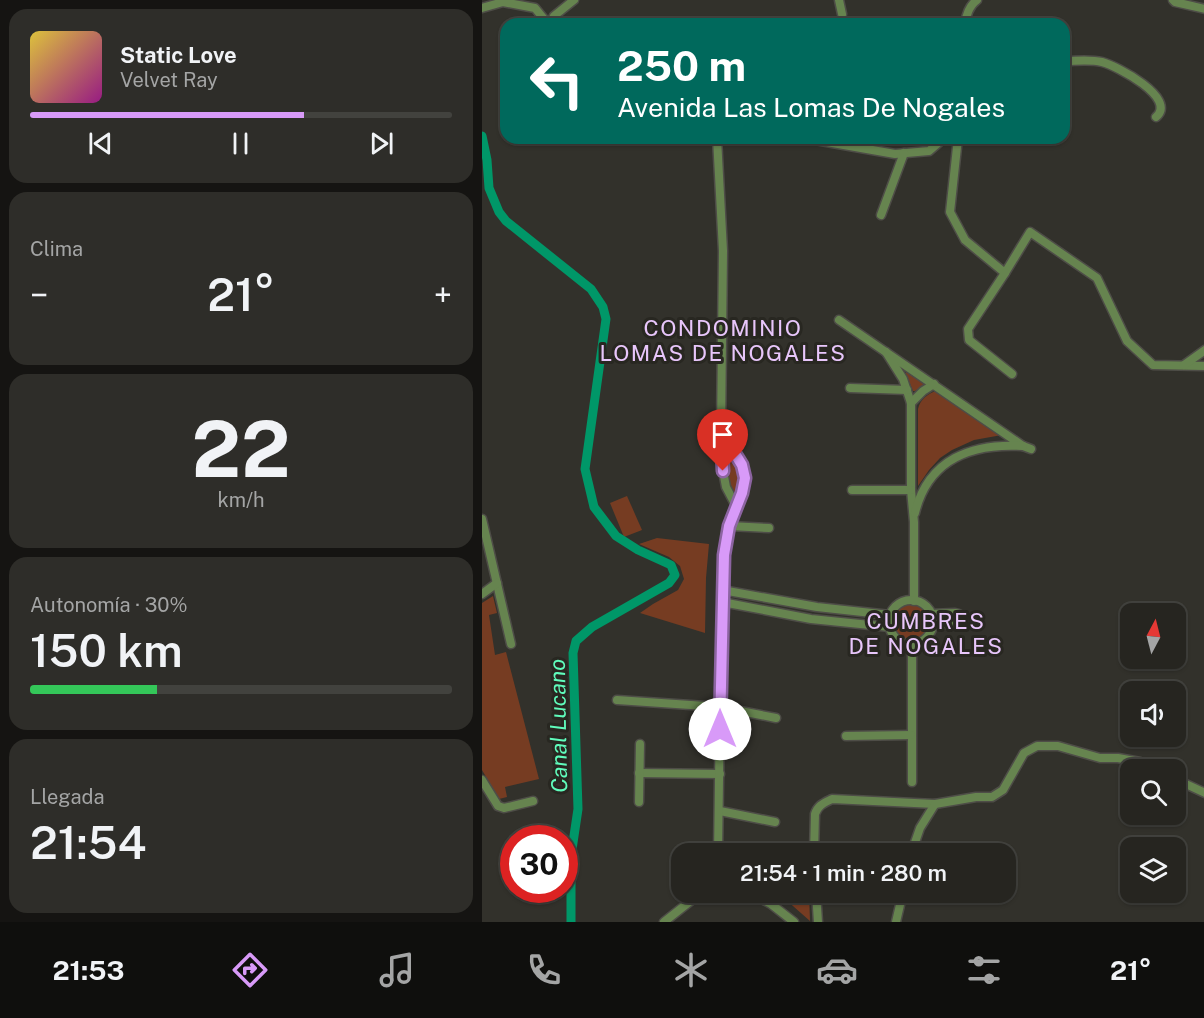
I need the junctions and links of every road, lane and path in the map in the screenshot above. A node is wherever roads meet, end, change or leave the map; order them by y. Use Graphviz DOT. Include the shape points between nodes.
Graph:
graph roads {
  1 [pos="574,0"];
  2 [pos="839,0"];
  3 [pos="977,0"];
  4 [pos="1173,0"];
  5 [pos="482,8"];
  6 [pos="1205,9"];
  7 [pos="842,14"];
  8 [pos="544,18"];
  9 [pos="552,18"];
  10 [pos="966,18"];
  11 [pos="1070,61"];
  12 [pos="1156,117"];
  13 [pos="717,144"];
  14 [pos="838,144"];
  15 [pos="937,144"];
  16 [pos="957,144"];
  17 [pos="904,153"];
  18 [pos="881,215"];
  19 [pos="1005,273"];
  20 [pos="839,320"];
  21 [pos="1205,350"];
  22 [pos="886,352"];
  23 [pos="1184,365"];
  24 [pos="1205,366"];
  25 [pos="1012,374"];
  26 [pos="934,384"];
  27 [pos="850,388"];
  28 [pos="907,390"];
  29 [pos="911,403"];
  30 [pos="721,431"];
  31 [pos="852,490"];
  32 [pos="911,490"];
  33 [pos="736,506"];
  34 [pos="482,519"];
  35 [pos="914,522"];
  36 [pos="729,526"];
  37 [pos="769,528"];
  38 [pos="497,583"];
  39 [pos="722,591"];
  40 [pos="482,594"];
  41 [pos="782,601"];
  42 [pos="914,601"];
  43 [pos="722,602"];
  44 [pos="833,609"];
  45 [pos="780,613"];
  46 [pos="931,614"];
  47 [pos="890,615"];
  48 [pos="832,622"];
  49 [pos="933,624"];
  50 [pos="890,627"];
  51 [pos="511,644"];
  52 [pos="912,644"];
  53 [pos="617,700"];
  54 [pos="720,707"];
  55 [pos="776,718"];
  56 [pos="911,735"];
  57 [pos="846,736"];
  58 [pos="640,744"];
  59 [pos="1124,759"];
  60 [pos="639,773"];
  61 [pos="720,774"];
  62 [pos="482,780"];
  63 [pos="912,782"];
  64 [pos="1186,784"];
  65 [pos="1205,793"];
  66 [pos="533,801"];
  67 [pos="639,802"];
  68 [pos="935,804"];
  69 [pos="720,812"];
  70 [pos="775,822"];
  71 [pos="719,843"];
  72 [pos="814,843"];
  73 [pos="915,843"];
  74 [pos="688,903"];
  75 [pos="769,903"];
  76 [pos="817,903"];
  77 [pos="900,903"];
  78 [pos="664,922"];
  79 [pos="794,922"];
  80 [pos="818,922"];
  81 [pos="896,922"];
  1 -- 9 [label="street"];
  2 -- 7 [label="street"];
  3 -- 10 [label="street" via="971,4"];
  4 -- 6 [label="street"];
  5 -- 8 [label="street" via="503,2 535,8"];
  11 -- 12 [label="street" via="1101,62 1130,75 1160,101 1162,108"];
  13 -- 30 [label="street" via="723,251"];
  14 -- 17 [label="street"];
  15 -- 17 [label="street" via="929,151"];
  16 -- 19 [label="street" via="950,212 965,240"];
  17 -- 18 [label="street"];
  19 -- 23 [label="street" via="1030,231 1097,278 1127,341 1153,365"];
  19 -- 25 [label="street" via="968,329 968,335 969,340"];
  20 -- 22 [label="street"];
  21 -- 23 [label="street"];
  22 -- 26 [label="street"];
  22 -- 28 [label="street"];
  23 -- 24 [label="street"];
  26 -- 29 [label="street"];
  26 -- 35 [label="street" via="1027,448 978,448 949,461 922,494"];
  27 -- 28 [label="street"];
  28 -- 29 [label="street"];
  29 -- 32 [label="street"];
  30 -- 33 [label="street" via="726,487"];
  30 -- 33 [label="street" via="742,465 745,478"];
  31 -- 32 [label="street"];
  32 -- 35 [label="street"];
  33 -- 36 [label="street"];
  34 -- 38 [label="street"];
  35 -- 42 [label="street"];
  36 -- 37 [label="street"];
  36 -- 39 [label="street"];
  38 -- 40 [label="street"];
  38 -- 51 [label="street"];
  39 -- 41 [label="street"];
  39 -- 43 [label="street"];
  41 -- 44 [label="street"];
  41 -- 45 [label="street"];
  42 -- 46 [label="street"];
  42 -- 47 [label="street" via="898,605"];
  43 -- 45 [label="street"];
  43 -- 54 [label="street"];
  44 -- 47 [label="street"];
  44 -- 48 [label="street"];
  45 -- 48 [label="street"];
  46 -- 49 [label="street"];
  46 -- 49 [label="street" via="955,613 961,619 957,624"];
  47 -- 50 [label="street"];
  48 -- 50 [label="street"];
  49 -- 52 [label="street" via="926,638"];
  50 -- 52 [label="street" via="899,641"];
  52 -- 56 [label="street"];
  53 -- 54 [label="street"];
  54 -- 55 [label="street"];
  54 -- 61 [label="street"];
  56 -- 57 [label="street"];
  56 -- 63 [label="street"];
  58 -- 60 [label="street"];
  59 -- 68 [label="street" via="1100,758 1058,746 1037,746 1024,753 1003,790 992,797"];
  60 -- 61 [label="street"];
  60 -- 67 [label="street"];
  61 -- 69 [label="street"];
  62 -- 66 [label="street" via="498,806"];
  64 -- 65 [label="street"];
  68 -- 72 [label="street" via="832,799 817,808"];
  68 -- 73 [label="street"];
  69 -- 70 [label="street"];
  69 -- 71 [label="street"];
  74 -- 78 [label="street"];
  75 -- 79 [label="street"];
  76 -- 80 [label="street"];
  77 -- 81 [label="street"];
}
